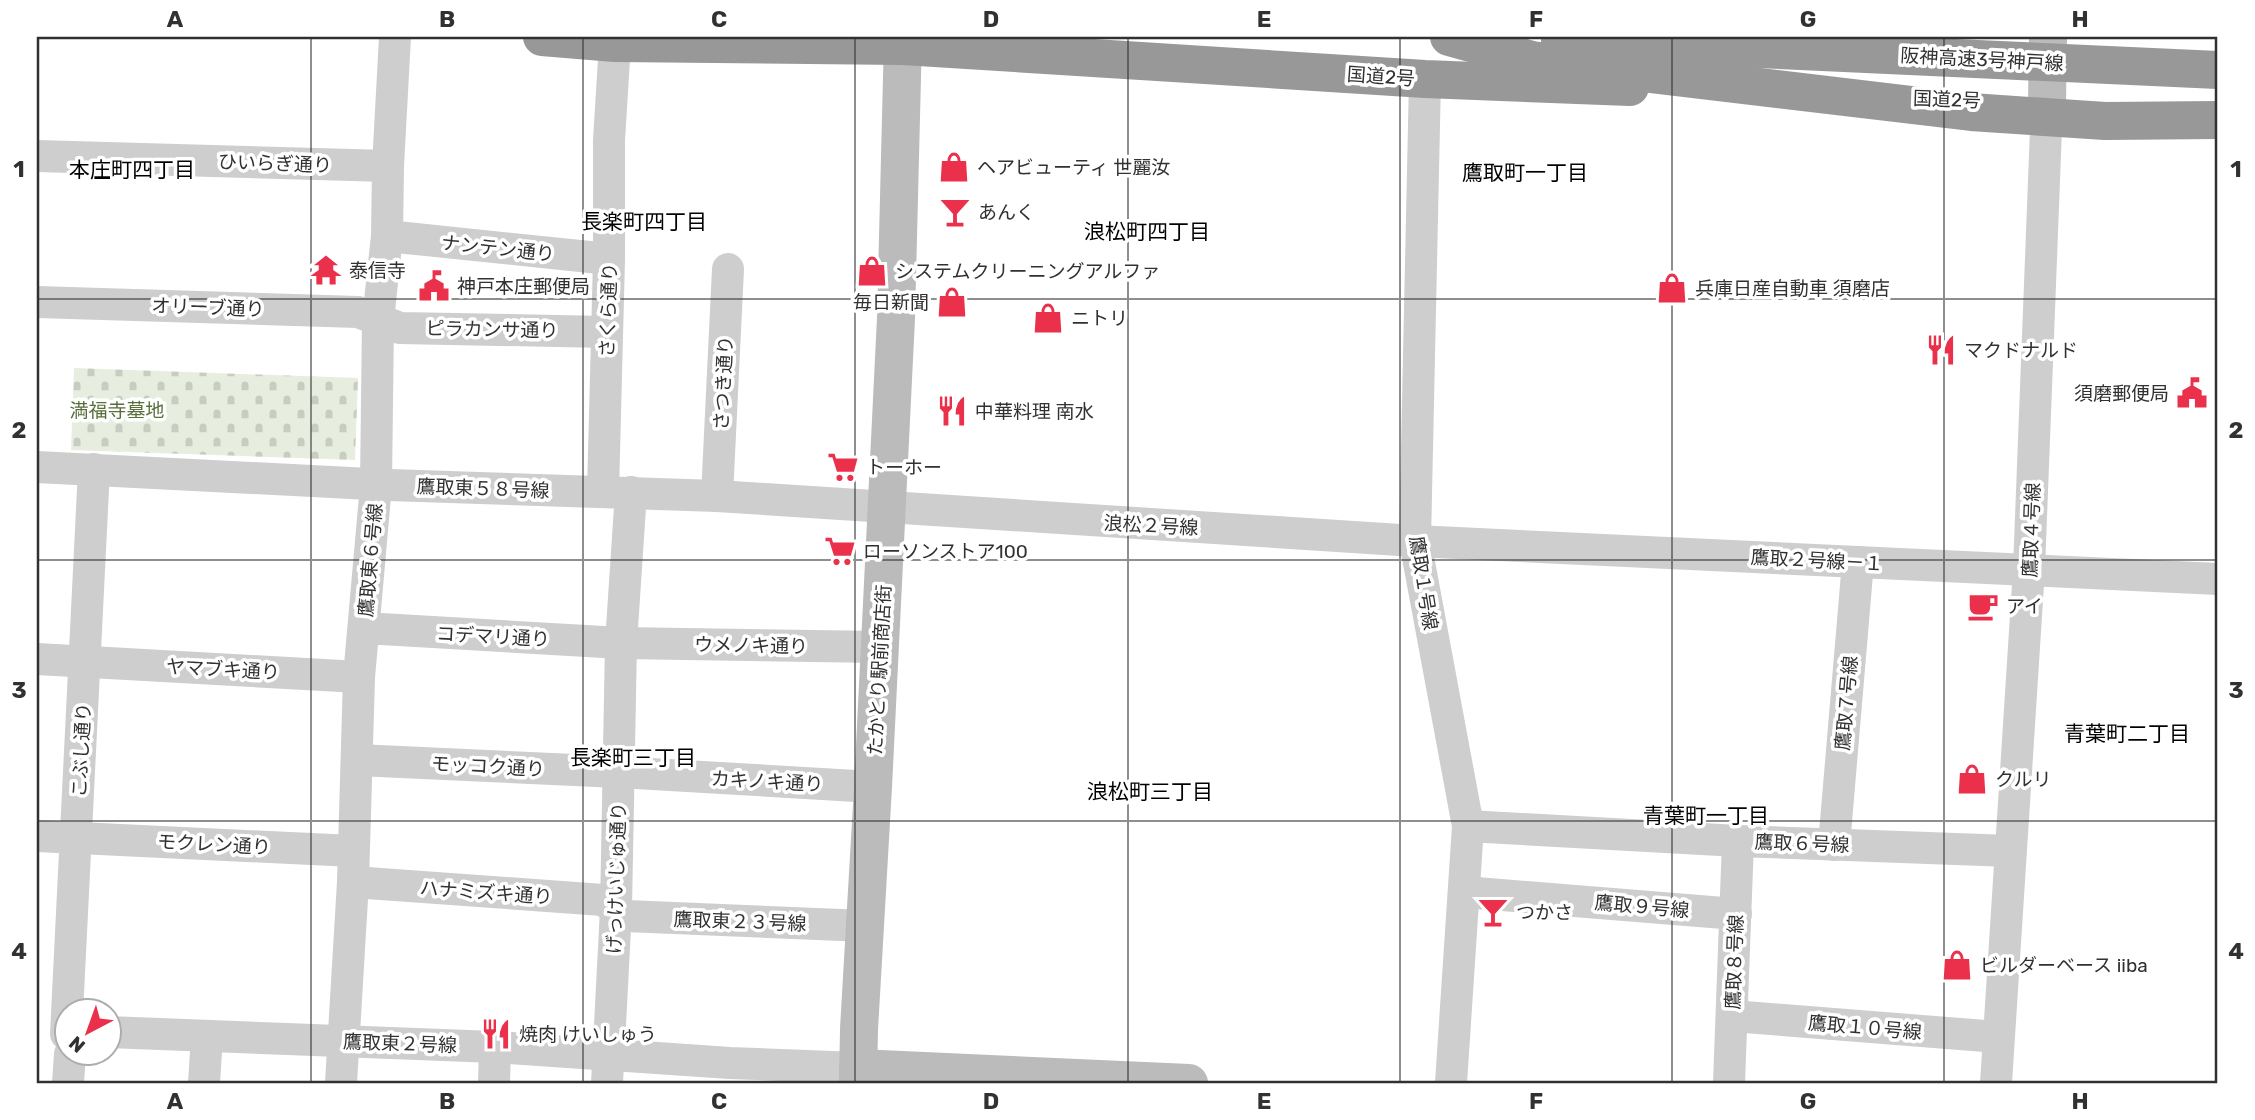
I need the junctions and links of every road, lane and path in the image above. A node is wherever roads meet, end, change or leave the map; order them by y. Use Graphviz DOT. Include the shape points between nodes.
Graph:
graph roads {
  1 [pos="395,37"];
  2 [pos="542,37"];
  3 [pos="1449,37"];
  4 [pos="1494,37"];
  5 [pos="2048,37"];
  6 [pos="903,41"];
  7 [pos="615,43"];
  8 [pos="2218,69"];
  9 [pos="1425,79"];
  10 [pos="2047,103"];
  11 [pos="2218,120"];
  12 [pos="2218,126"];
  13 [pos="37,156"];
  14 [pos="388,166"];
  15 [pos="387,236"];
  16 [pos="609,259"];
  17 [pos="728,270"];
  18 [pos="37,302"];
  19 [pos="378,320"];
  20 [pos="607,332"];
  21 [pos="37,467"];
  22 [pos="94,469"];
  23 [pos="376,485"];
  24 [pos="617,492"];
  25 [pos="717,496"];
  26 [pos="888,509"];
  27 [pos="1415,541"];
  28 [pos="1857,562"];
  29 [pos="2029,569"];
  30 [pos="2218,579"];
  31 [pos="364,628"];
  32 [pos="621,643"];
  33 [pos="880,647"];
  34 [pos="37,659"];
  35 [pos="86,662"];
  36 [pos="359,677"];
  37 [pos="357,760"];
  38 [pos="618,772"];
  39 [pos="873,787"];
  40 [pos="1468,826"];
  41 [pos="37,836"];
  42 [pos="75,838"];
  43 [pos="1738,841"];
  44 [pos="1834,845"];
  45 [pos="2010,850"];
  46 [pos="353,851"];
  47 [pos="353,882"];
  48 [pos="1464,892"];
  49 [pos="616,909"];
  50 [pos="1736,914"];
  51 [pos="866,926"];
  52 [pos="64,998"];
  53 [pos="1732,1016"];
  54 [pos="122,1033"];
  55 [pos="208,1036"];
  56 [pos="1998,1037"];
  57 [pos="343,1041"];
  58 [pos="495,1047"];
  59 [pos="608,1068"];
  60 [pos="730,1073"];
  61 [pos="858,1076"];
  62 [pos="204,1083"];
  63 [pos="341,1083"];
  64 [pos="494,1083"];
  65 [pos="1189,1083"];
  66 [pos="1451,1083"];
  67 [pos="1729,1083"];
  68 [pos="1996,1083"];
  1 -- 14 [label="street, 鷹取東６号線"];
  2 -- 7 [label="highway, 国道2号"];
  3 -- 11 [label="highway, bridge" via="1532,60 1970,112 2105,121"];
  4 -- 8 [label="highway, 阪神高速3号神戸線, bridge"];
  5 -- 10 [label="street"];
  6 -- 7 [label="highway, 国道2号"];
  6 -- 9 [label="highway, 国道2号"];
  6 -- 26 [label="street, たかとり駅前商店街"];
  7 -- 16 [label="street, さくら通り"];
  9 -- 10 [label="highway, 国道2号"];
  9 -- 27 [label="street, 鷹取１号線"];
  10 -- 12 [label="highway, 国道2号"];
  10 -- 29 [label="street, 鷹取４号線"];
  13 -- 14 [label="street, ひいらぎ通り"];
  14 -- 15 [label="street, 鷹取東６号線"];
  15 -- 16 [label="street, ナンテン通り"];
  15 -- 19 [label="street, 鷹取東６号線"];
  16 -- 20 [label="street, さくら通り"];
  17 -- 25 [label="street, さつき通り"];
  18 -- 19 [label="street, オリーブ通り" via="358,312"];
  19 -- 20 [label="street, ピラカンサ通り" via="400,328"];
  19 -- 23 [label="street, 鷹取東６号線"];
  20 -- 24 [label="street, さくら通り"];
  21 -- 22 [label="street, 鷹取東５８号線"];
  22 -- 23 [label="street, 鷹取東５８号線"];
  22 -- 35 [label="street, こぶし通り"];
  23 -- 24 [label="street, 鷹取東５８号線"];
  23 -- 31 [label="street, 鷹取東６号線"];
  24 -- 25 [label="street, 鷹取東５８号線"];
  24 -- 32 [label="street, げっけいじゅ通り"];
  25 -- 26 [label="street, 鷹取東５８号線"];
  26 -- 27 [label="street, 浪松２号線"];
  26 -- 33 [label="street, たかとり駅前商店街"];
  27 -- 28 [label="street, 鷹取２号線－１"];
  27 -- 40 [label="street, 鷹取１号線"];
  28 -- 29 [label="street, 鷹取２号線－１"];
  28 -- 44 [label="street, 鷹取７号線"];
  29 -- 30 [label="street, 鷹取２号線－１"];
  29 -- 45 [label="street, 鷹取４号線"];
  31 -- 32 [label="street, コデマリ通り"];
  31 -- 36 [label="street, 鷹取東６号線"];
  32 -- 33 [label="street, ウメノキ通り"];
  32 -- 38 [label="street, げっけいじゅ通り"];
  33 -- 39 [label="street, たかとり駅前商店街"];
  34 -- 35 [label="street, ヤマブキ通り"];
  35 -- 36 [label="street, ヤマブキ通り"];
  35 -- 42 [label="street, こぶし通り"];
  36 -- 37 [label="street, 鷹取東６号線"];
  37 -- 38 [label="street, モッコク通り"];
  37 -- 46 [label="street, 鷹取東６号線"];
  38 -- 39 [label="street, カキノキ通り"];
  38 -- 49 [label="street, げっけいじゅ通り"];
  39 -- 51 [label="street, たかとり駅前商店街"];
  40 -- 43 [label="street, 鷹取６号線"];
  40 -- 48 [label="street, 鷹取１号線"];
  41 -- 42 [label="street, モクレン通り"];
  42 -- 46 [label="street, モクレン通り"];
  42 -- 52 [label="street, こぶし通り"];
  43 -- 44 [label="street, 鷹取６号線"];
  43 -- 50 [label="street, 鷹取８号線"];
  44 -- 45 [label="street, 鷹取６号線"];
  45 -- 56 [label="street, 鷹取４号線"];
  46 -- 47 [label="street, 鷹取東６号線"];
  47 -- 49 [label="street, ハナミズキ通り" via="603,900"];
  47 -- 57 [label="street, 鷹取東６号線"];
  48 -- 50 [label="street, 鷹取９号線"];
  48 -- 66 [label="street, 鷹取１号線"];
  49 -- 51 [label="street, 鷹取東２３号線" via="626,916"];
  49 -- 59 [label="street, げっけいじゅ通り"];
  50 -- 53 [label="street, 鷹取８号線"];
  51 -- 61 [label="street, たかとり駅前商店街"];
  53 -- 56 [label="street, 鷹取１０号線"];
  53 -- 67 [label="street, 鷹取８号線"];
  54 -- 55 [label="street, 鷹取東２号線"];
  55 -- 57 [label="street, 鷹取東２号線"];
  55 -- 62 [label="street"];
  56 -- 68 [label="street, 鷹取４号線"];
  57 -- 58 [label="street, 鷹取東２号線"];
  57 -- 63 [label="street, 鷹取東６号線"];
  58 -- 59 [label="street, 鷹取東２号線"];
  58 -- 64 [label="street"];
  59 -- 60 [label="street, 鷹取東２号線"];
  60 -- 61 [label="street, 鷹取東２号線"];
  61 -- 65 [label="street"];
}
